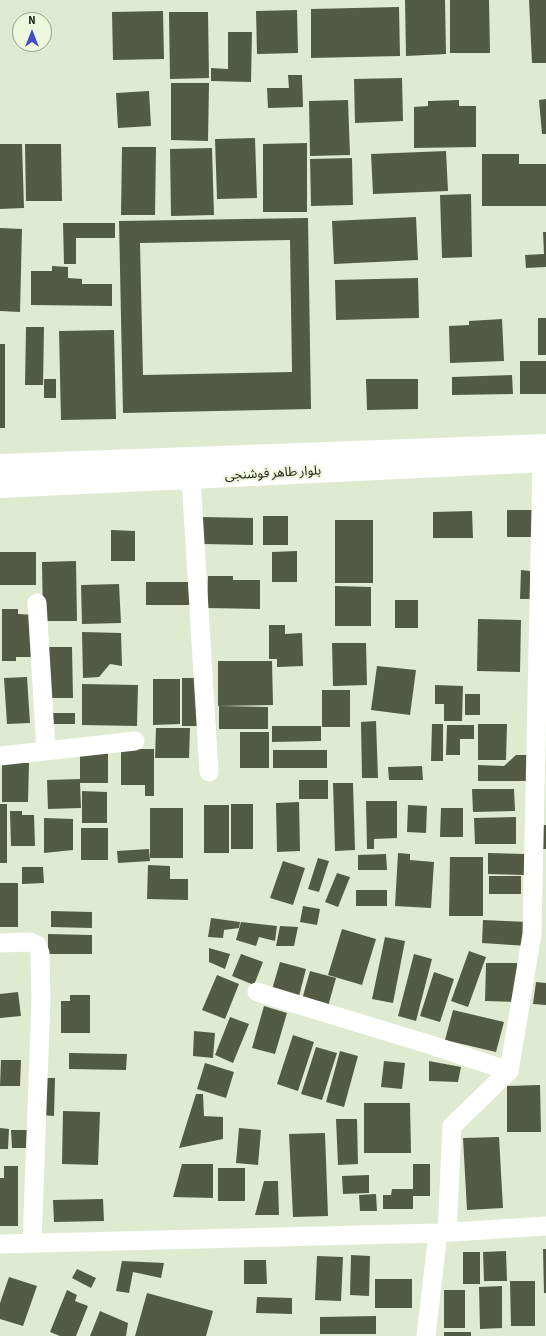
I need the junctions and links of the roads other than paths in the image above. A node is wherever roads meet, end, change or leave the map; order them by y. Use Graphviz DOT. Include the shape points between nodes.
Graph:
graph roads {
  1 [pos="545,456"];
  2 [pos="0,465"];
  3 [pos="191,478"];
  4 [pos="0,487"];
  5 [pos="37,603"];
  6 [pos="135,741"];
  7 [pos="46,751"];
  8 [pos="0,756"];
  9 [pos="209,772"];
  10 [pos="0,943"];
  11 [pos="257,992"];
  12 [pos="510,1071"];
  13 [pos="546,1226"];
  14 [pos="442,1233"];
  15 [pos="32,1243"];
  16 [pos="0,1244"];
  17 [pos="426,1336"];
  1 -- 2 [label="street, بلوار طاهر فوشنجی"];
  1 -- 3 [label="street, بلوار طاهر فوشنجی"];
  1 -- 12 [label="street" via="532,934"];
  3 -- 4 [label="street, بلوار طاهر فوشنجی"];
  3 -- 9 [label="street"];
  5 -- 7 [label="street"];
  6 -- 7 [label="street"];
  7 -- 8 [label="street"];
  10 -- 15 [label="street" via="30,942 37,945 40,953 41,1000"];
  11 -- 12 [label="street"];
  12 -- 14 [label="street" via="452,1126"];
  13 -- 14 [label="street"];
  14 -- 15 [label="street"];
  14 -- 17 [label="street"];
  15 -- 16 [label="street"];
}
